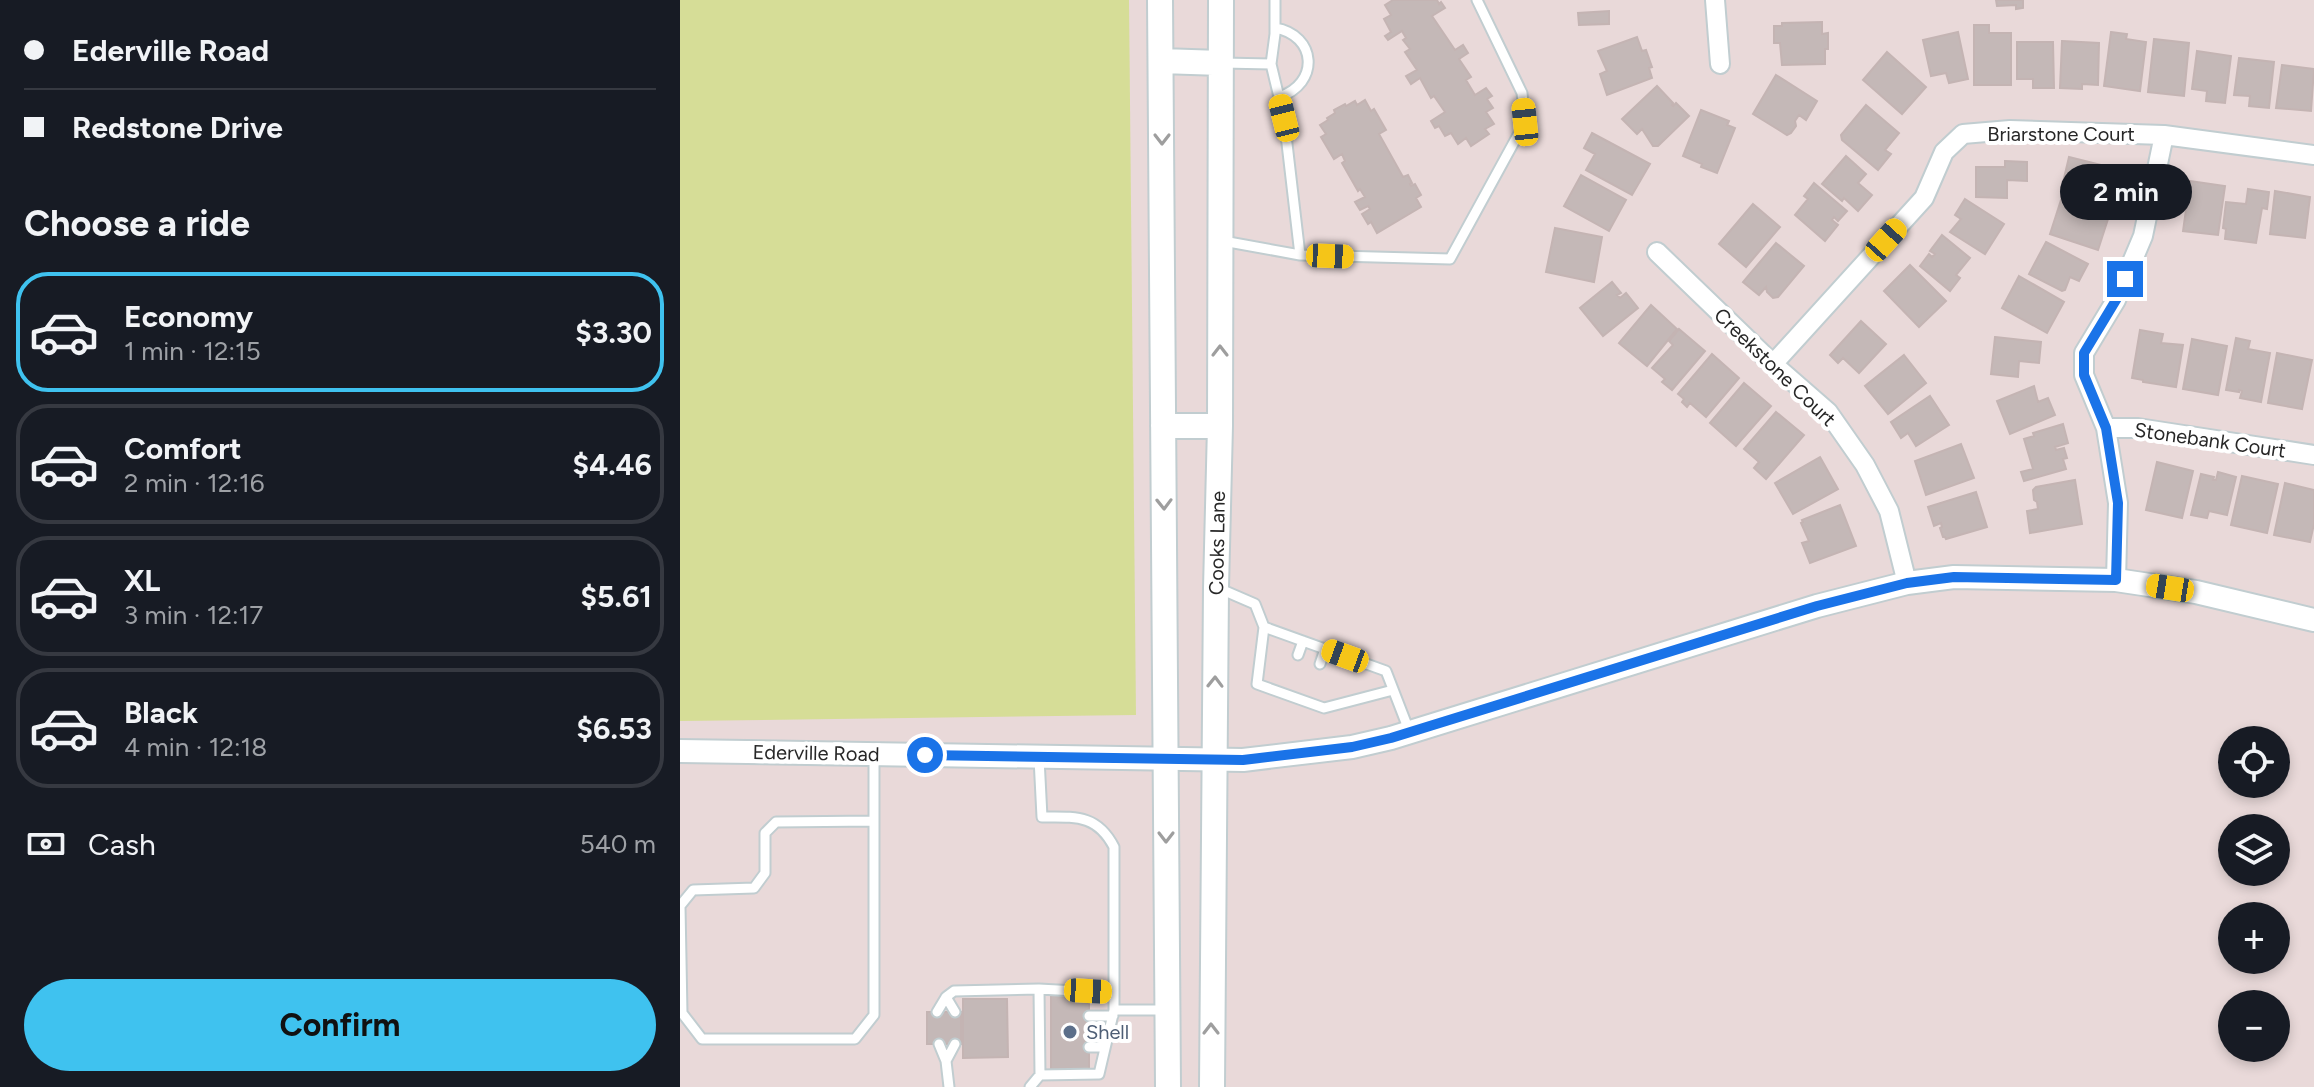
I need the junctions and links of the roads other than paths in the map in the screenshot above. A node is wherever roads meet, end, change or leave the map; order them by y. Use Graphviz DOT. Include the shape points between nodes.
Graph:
graph roads {
  1 [pos="1160,0"];
  2 [pos="1221,0"];
  3 [pos="1275,0"];
  4 [pos="1477,0"];
  5 [pos="1715,0"];
  6 [pos="1275,28"];
  7 [pos="1161,61"];
  8 [pos="1221,63"];
  9 [pos="1271,64"];
  10 [pos="1720,64"];
  11 [pos="1279,97"];
  12 [pos="2164,135"];
  13 [pos="2314,155"];
  14 [pos="1220,241"];
  15 [pos="1657,252"];
  16 [pos="1300,255"];
  17 [pos="1773,364"];
  18 [pos="1163,426"];
  19 [pos="1220,426"];
  20 [pos="2106,428"];
  21 [pos="2314,455"];
  22 [pos="2116,580"];
  23 [pos="1907,583"];
  24 [pos="1216,588"];
  25 [pos="2314,620"];
  26 [pos="1264,627"];
  27 [pos="1303,641"];
  28 [pos="1325,649"];
  29 [pos="1298,655"];
  30 [pos="1320,664"];
  31 [pos="1393,690"];
  32 [pos="1410,733"];
  33 [pos="680,751"];
  34 [pos="874,754"];
  35 [pos="1039,757"];
  36 [pos="1166,759"];
  37 [pos="1214,760"];
  38 [pos="874,821"];
  39 [pos="1039,989"];
  40 [pos="1113,993"];
  41 [pos="946,997"];
  42 [pos="1166,1010"];
  43 [pos="937,1012"];
  44 [pos="955,1012"];
  45 [pos="1113,1013"];
  46 [pos="1089,1016"];
  47 [pos="1051,1017"];
  48 [pos="1039,1018"];
  49 [pos="939,1044"];
  50 [pos="955,1044"];
  51 [pos="1051,1046"];
  52 [pos="1038,1047"];
  53 [pos="1089,1047"];
  54 [pos="1105,1047"];
  55 [pos="946,1061"];
  56 [pos="1040,1075"];
  57 [pos="949,1087"];
  58 [pos="1030,1087"];
  59 [pos="1168,1087"];
  60 [pos="1212,1087"];
  1 -- 7 [label="main road"];
  2 -- 8 [label="main road, Cooks Lane"];
  3 -- 6 [label="lane"];
  4 -- 16 [label="lane" via="1522,93 1525,122 1450,259"];
  5 -- 10 [label="street"];
  6 -- 9 [label="lane"];
  6 -- 11 [label="lane" via="1299,39 1308,64 1296,89"];
  7 -- 8 [label="main road"];
  7 -- 18 [label="main road, one-way"];
  8 -- 9 [label="lane"];
  8 -- 14 [label="main road, Cooks Lane"];
  9 -- 11 [label="lane"];
  11 -- 16 [label="lane"];
  12 -- 13 [label="street, Briarstone Court"];
  12 -- 17 [label="street, Briarstone Court" via="2010,130 1963,134 1944,152 1924,198"];
  12 -- 20 [label="street" via="2143,236 2116,300 2084,353 2084,375"];
  14 -- 16 [label="lane"];
  19 -- 14 [label="main road, Cooks Lane, one-way"];
  15 -- 17 [label="street, Creekstone Court"];
  17 -- 23 [label="street, Creekstone Court" via="1828,412 1865,465 1889,511"];
  18 -- 19 [label="main road"];
  18 -- 36 [label="main road, one-way"];
  19 -- 24 [label="main road, Cooks Lane"];
  20 -- 21 [label="street, Stonebank Court" via="2138,428"];
  20 -- 22 [label="street" via="2118,503"];
  22 -- 23 [label="street, Ederville Road" via="1954,577"];
  22 -- 25 [label="street, Ederville Road" via="2196,592"];
  23 -- 32 [label="street, Ederville Road"];
  24 -- 26 [label="lane" via="1255,604"];
  37 -- 24 [label="main road, Cooks Lane, one-way"];
  26 -- 27 [label="lane"];
  26 -- 31 [label="lane" via="1257,684 1324,708"];
  27 -- 28 [label="lane"];
  27 -- 29 [label="lane"];
  28 -- 30 [label="lane"];
  28 -- 31 [label="lane" via="1386,671"];
  31 -- 32 [label="lane"];
  32 -- 37 [label="street, Ederville Road" via="1338,749"];
  33 -- 34 [label="street, Ederville Road"];
  34 -- 35 [label="street, Ederville Road"];
  34 -- 38 [label="lane"];
  35 -- 36 [label="street, Ederville Road"];
  35 -- 40 [label="lane" via="1042,817 1092,821 1114,847"];
  36 -- 37 [label="street, Ederville Road"];
  36 -- 42 [label="main road, one-way"];
  60 -- 37 [label="main road, Cooks Lane, one-way"];
  38 -- 38 [label="lane" via="874,1015 855,1039 702,1039 682,1013 680,906 693,890 754,888 765,873 765,833 776,822"];
  39 -- 40 [label="lane"];
  39 -- 41 [label="lane" via="954,991"];
  39 -- 48 [label="lane"];
  40 -- 45 [label="lane"];
  41 -- 43 [label="lane"];
  41 -- 44 [label="lane"];
  42 -- 45 [label="lane"];
  42 -- 59 [label="main road"];
  45 -- 46 [label="lane"];
  45 -- 54 [label="lane"];
  47 -- 48 [label="lane"];
  48 -- 52 [label="lane"];
  49 -- 55 [label="lane"];
  50 -- 55 [label="lane"];
  51 -- 52 [label="lane"];
  52 -- 56 [label="lane"];
  53 -- 54 [label="lane"];
  54 -- 56 [label="lane" via="1099,1074"];
  55 -- 57 [label="lane"];
  56 -- 58 [label="lane"];
}
